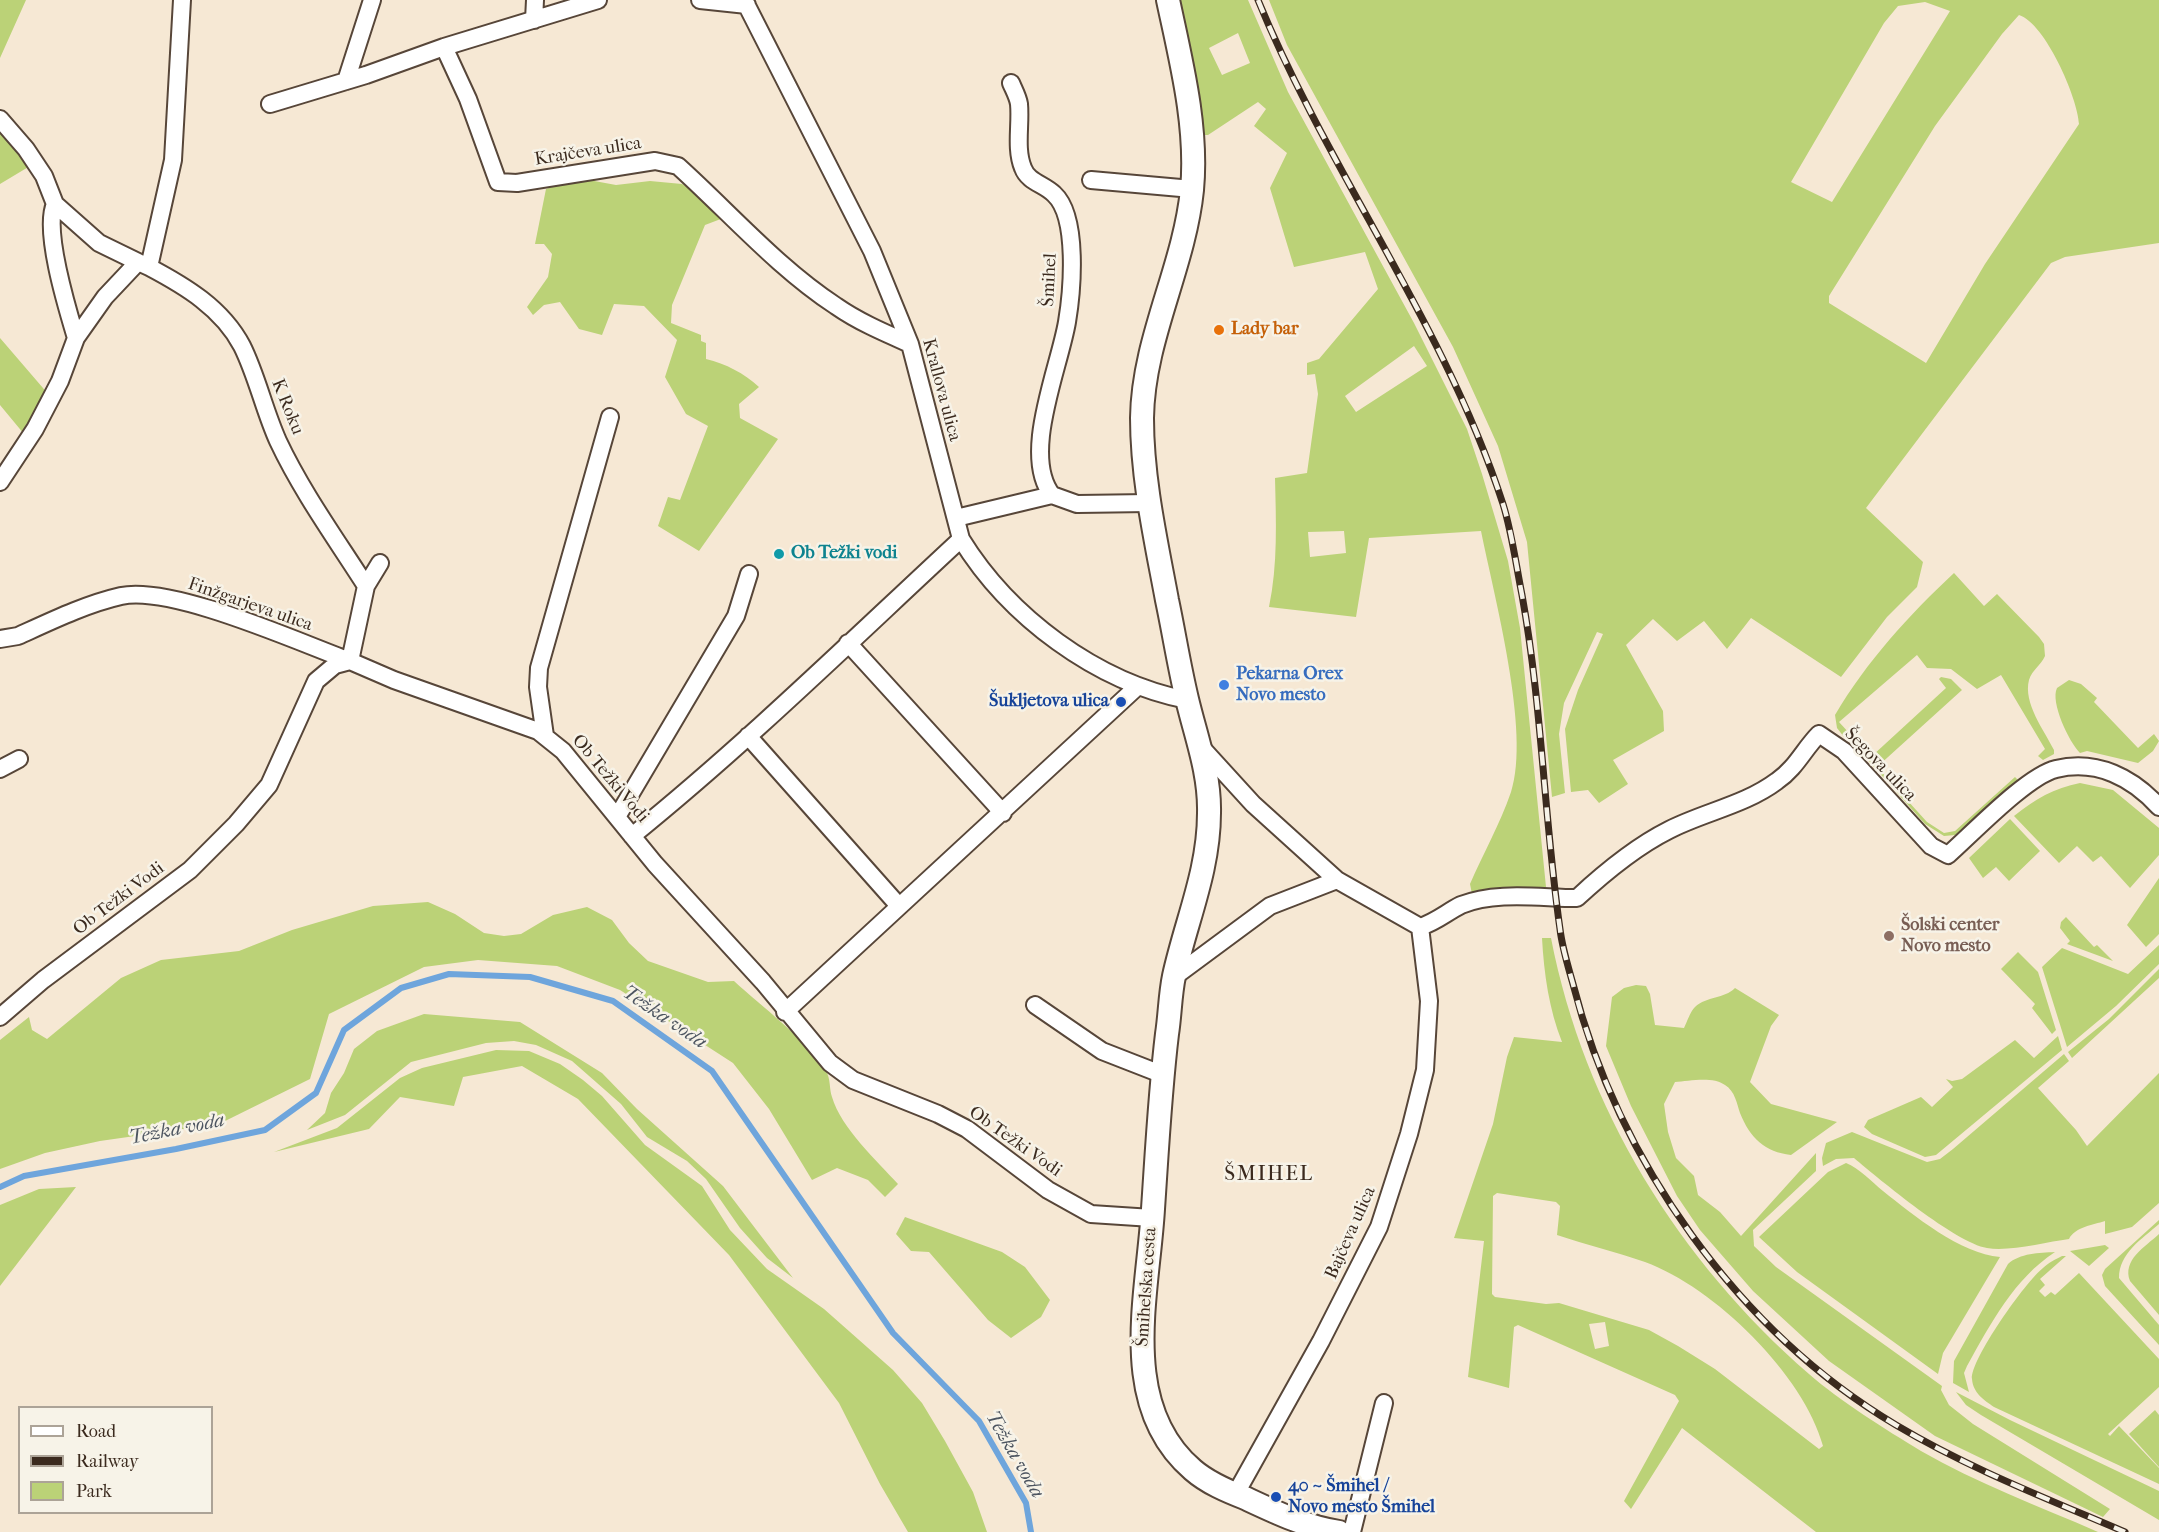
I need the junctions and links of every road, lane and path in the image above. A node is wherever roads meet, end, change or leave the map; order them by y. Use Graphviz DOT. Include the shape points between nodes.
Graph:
graph roads {
  1 [pos="182,0"];
  2 [pos="372,0"];
  3 [pos="535,0"];
  4 [pos="598,0"];
  5 [pos="700,0"];
  6 [pos="1168,0"];
  7 [pos="745,3"];
  8 [pos="534,20"];
  9 [pos="444,47"];
  10 [pos="346,81"];
  11 [pos="1011,83"];
  12 [pos="270,104"];
  13 [pos="0,119"];
  14 [pos="1091,180"];
  15 [pos="1192,189"];
  16 [pos="56,204"];
  17 [pos="143,264"];
  18 [pos="76,338"];
  19 [pos="910,344"];
  20 [pos="610,417"];
  21 [pos="0,482"];
  22 [pos="1052,495"];
  23 [pos="1149,503"];
  24 [pos="956,518"];
  25 [pos="961,539"];
  26 [pos="380,563"];
  27 [pos="749,574"];
  28 [pos="366,586"];
  29 [pos="0,639"];
  30 [pos="848,643"];
  31 [pos="350,661"];
  32 [pos="1138,686"];
  33 [pos="1187,700"];
  34 [pos="545,736"];
  35 [pos="748,736"];
  36 [pos="1202,747"];
  37 [pos="19,759"];
  38 [pos="0,769"];
  39 [pos="2159,807"];
  40 [pos="1003,813"];
  41 [pos="617,817"];
  42 [pos="632,836"];
  43 [pos="1337,880"];
  44 [pos="899,906"];
  45 [pos="1428,925"];
  46 [pos="1174,976"];
  47 [pos="1035,1005"];
  48 [pos="785,1012"];
  49 [pos="0,1017"];
  50 [pos="1161,1074"];
  51 [pos="1152,1218"];
  52 [pos="1384,1403"];
  53 [pos="1235,1495"];
  54 [pos="1326,1531"];
  55 [pos="1352,1532"];
  1 -- 17 [label="street" via="173,160"];
  2 -- 10 [label="street"];
  3 -- 8 [label="street"];
  4 -- 8 [label="street"];
  5 -- 7 [label="street"];
  6 -- 15 [label="street, Šmihelska cesta" via="1188,105"];
  7 -- 19 [label="street, Krallova ulica" via="872,251"];
  8 -- 9 [label="street"];
  9 -- 10 [label="street"];
  9 -- 19 [label="street, Krajčeva ulica" via="498,182 517,183 655,161 678,166 781,263 836,306"];
  10 -- 12 [label="street"];
  11 -- 22 [label="street, Šmihel" via="1019,102 1023,168 1029,178 1055,194 1070,232 1074,266 1067,322 1041,441 1043,484"];
  13 -- 16 [label="street, K Roku" via="44,176"];
  14 -- 15 [label="street"];
  15 -- 23 [label="street, Šmihelska cesta" via="1146,375 1142,418"];
  16 -- 17 [label="street, K Roku" via="99,243"];
  16 -- 18 [label="street" via="51,214 52,234"];
  17 -- 18 [label="street" via="105,297"];
  17 -- 28 [label="street, K Roku" via="199,296 222,318 242,346 278,441 306,493"];
  18 -- 21 [label="street" via="60,381 35,429"];
  19 -- 24 [label="street, Krallova ulica"];
  20 -- 34 [label="street, Ob Težki Vodi" via="539,668"];
  22 -- 23 [label="street" via="1077,504"];
  22 -- 24 [label="street"];
  23 -- 33 [label="street, Šmihelska cesta"];
  24 -- 25 [label="street, Krallova ulica"];
  25 -- 30 [label="street"];
  25 -- 32 [label="street, Krallova ulica" via="991,581 1028,617 1079,655"];
  26 -- 28 [label="street"];
  27 -- 41 [label="street" via="736,616"];
  28 -- 31 [label="street"];
  29 -- 31 [label="street, Finžgarjeva ulica" via="18,636 123,596 152,596 215,610"];
  30 -- 35 [label="street"];
  30 -- 40 [label="street"];
  31 -- 34 [label="street, Ob Težki Vodi"];
  31 -- 49 [label="street, Ob Težki Vodi" via="334,665 316,681 269,785 236,824 190,870"];
  32 -- 33 [label="street, Krallova ulica"];
  32 -- 40 [label="street"];
  33 -- 36 [label="street, Šmihelska cesta"];
  34 -- 41 [label="street, Ob Težki Vodi" via="563,751"];
  35 -- 42 [label="street"];
  35 -- 44 [label="street"];
  36 -- 43 [label="street" via="1252,804"];
  36 -- 46 [label="street, Šmihelska cesta" via="1209,831 1201,886"];
  37 -- 38 [label="street"];
  39 -- 45 [label="street, Šegova ulica" via="2131,781 2110,772 2077,767 2055,769 2026,786 1948,855 1931,846 1844,752 1820,734 1777,782 1635,849 1577,898 1490,898 1461,906"];
  40 -- 44 [label="street"];
  41 -- 42 [label="street, Ob Težki Vodi"];
  42 -- 48 [label="street, Ob Težki Vodi" via="763,982"];
  43 -- 45 [label="street"];
  43 -- 46 [label="street" via="1270,906"];
  44 -- 48 [label="street"];
  45 -- 53 [label="street, Bajčeva ulica" via="1425,1070 1379,1227 1322,1341"];
  46 -- 50 [label="street, Šmihelska cesta"];
  47 -- 50 [label="street" via="1102,1051"];
  48 -- 51 [label="street, Ob Težki Vodi" via="830,1063 852,1080 967,1129 1066,1202 1091,1214"];
  50 -- 51 [label="street, Šmihelska cesta"];
  51 -- 53 [label="street, Šmihelska cesta" via="1140,1339 1148,1391 1166,1437 1178,1454 1210,1482"];
  52 -- 55 [label="street"];
  53 -- 54 [label="street, Šmihelska cesta"];
}
